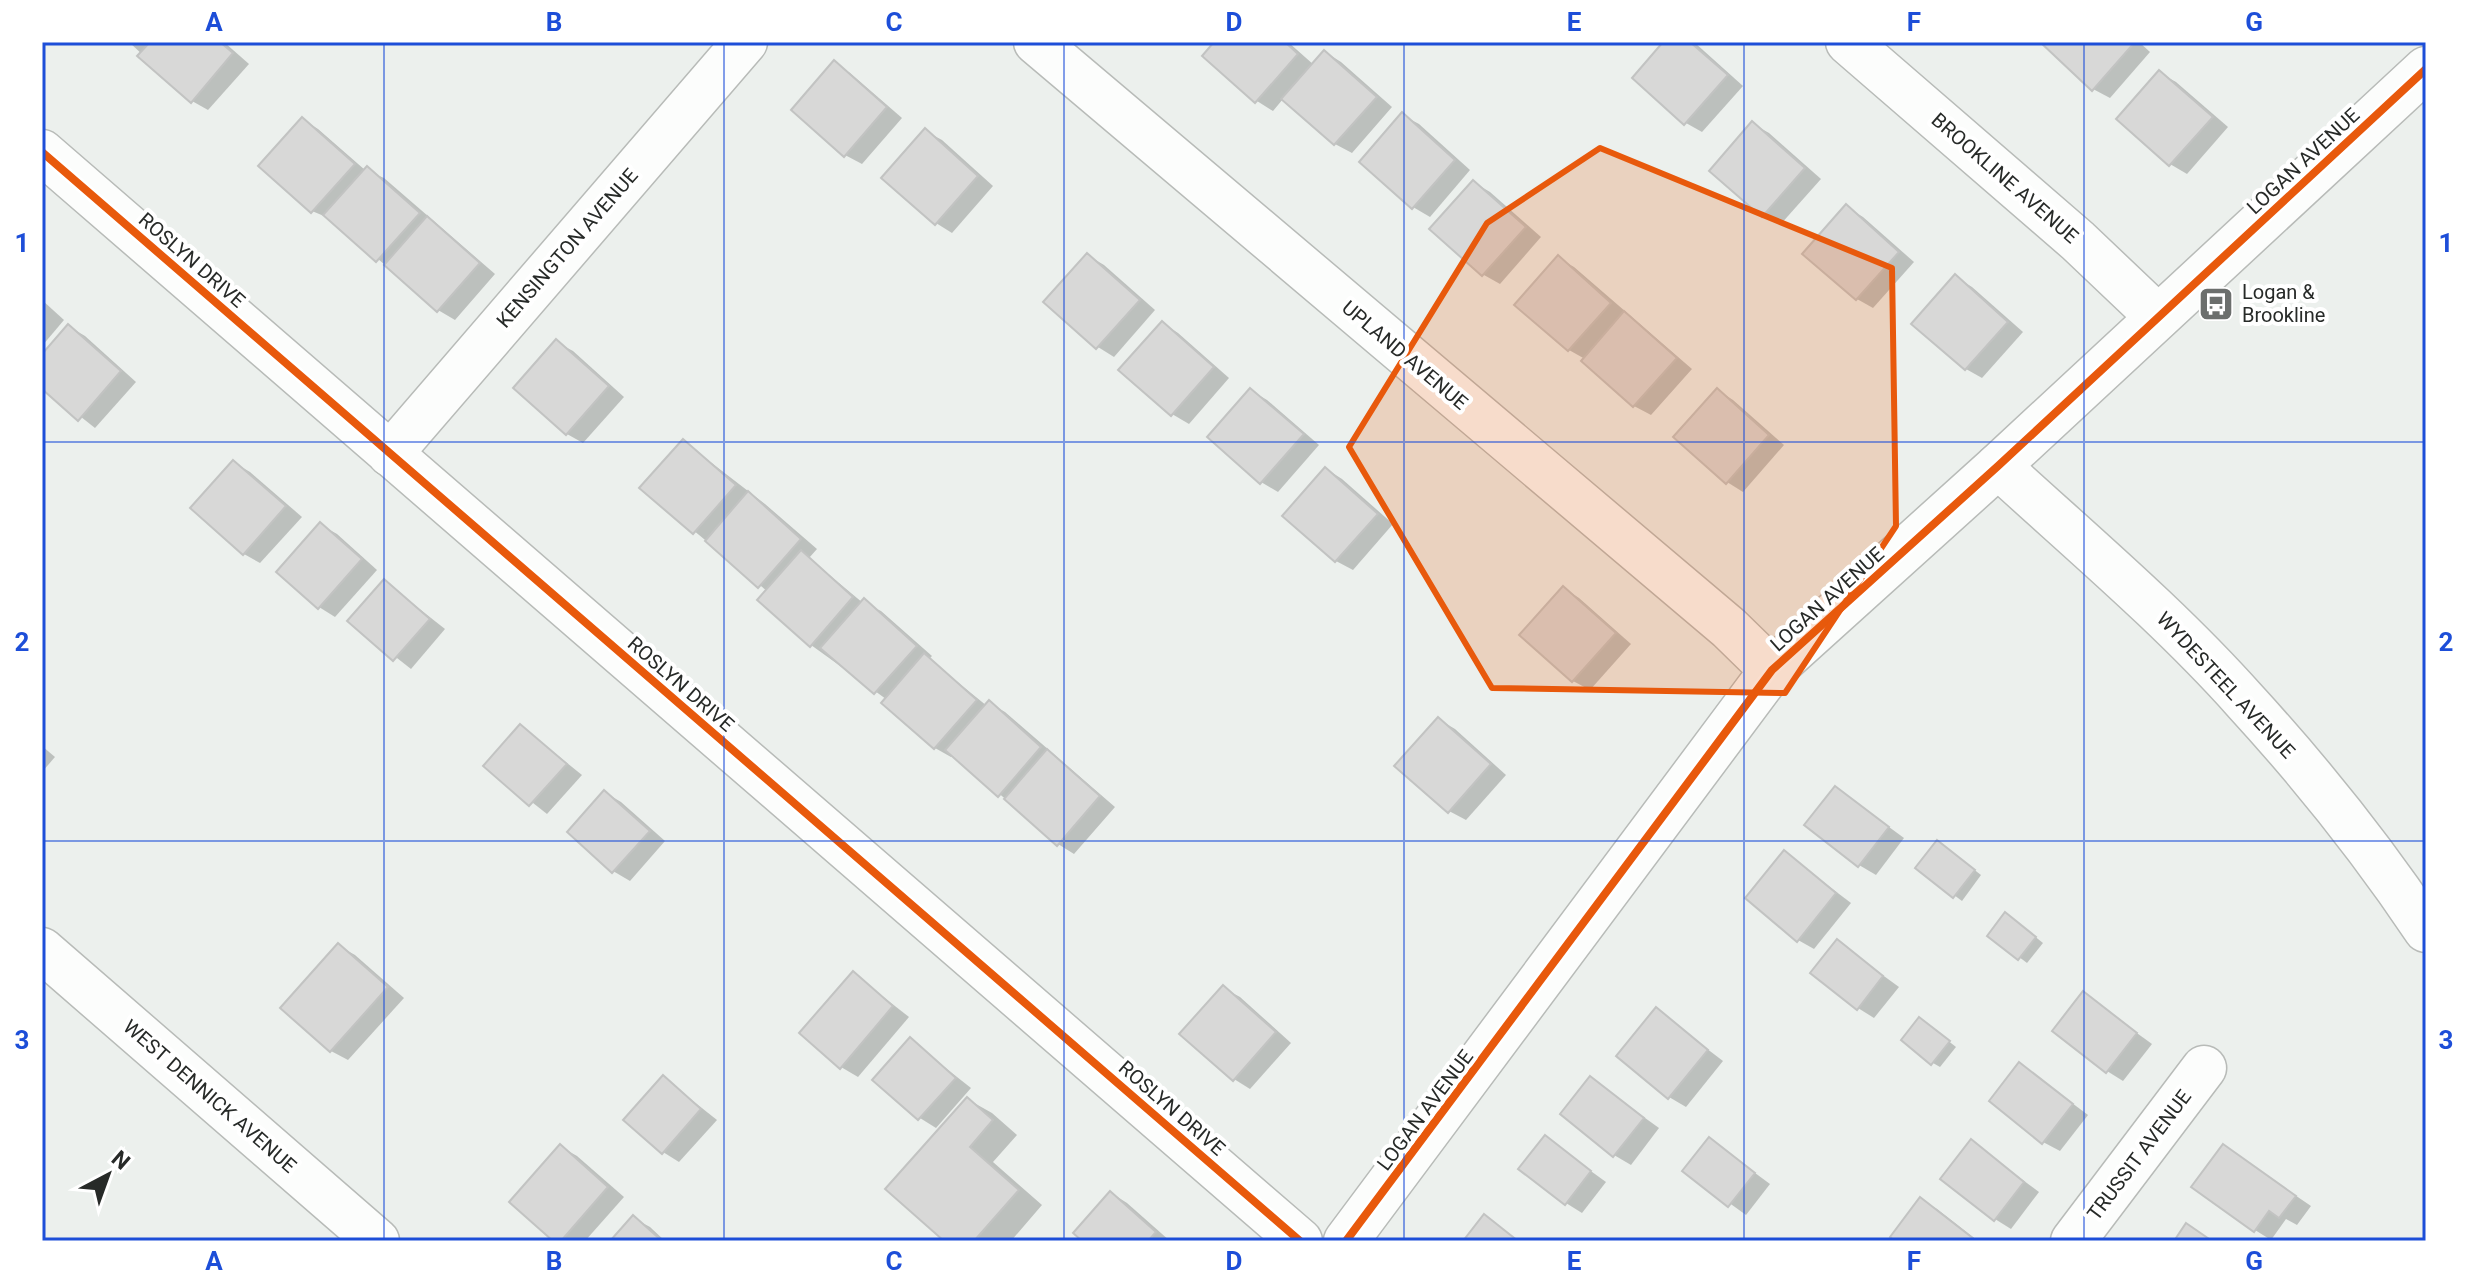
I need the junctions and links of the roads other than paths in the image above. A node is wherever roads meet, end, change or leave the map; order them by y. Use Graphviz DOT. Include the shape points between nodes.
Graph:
graph roads {
  1 [pos="745,42"];
  2 [pos="1036,42"];
  3 [pos="1848,42"];
  4 [pos="2426,69"];
  5 [pos="42,152"];
  6 [pos="2158,317"];
  7 [pos="390,454"];
  8 [pos="1998,466"];
  9 [pos="1772,670"];
  10 [pos="2426,930"];
  11 [pos="42,950"];
  12 [pos="2204,1068"];
  13 [pos="377,1241"];
  14 [pos="1300,1241"];
  15 [pos="1346,1241"];
  16 [pos="2073,1241"];
  1 -- 7 [label="street, KENSINGTON AVENUE"];
  2 -- 9 [label="street, UPLAND AVENUE" via="1729,628"];
  3 -- 6 [label="street, BROOKLINE AVENUE"];
  4 -- 6 [label="street, LOGAN AVENUE"];
  5 -- 7 [label="street, ROSLYN DRIVE"];
  6 -- 8 [label="street, LOGAN AVENUE"];
  7 -- 14 [label="street, ROSLYN DRIVE"];
  8 -- 9 [label="street, LOGAN AVENUE"];
  8 -- 10 [label="street, WYDESTEEL AVENUE" via="2244,699 2324,792"];
  9 -- 15 [label="street, LOGAN AVENUE"];
  11 -- 13 [label="street, WEST DENNICK AVENUE"];
  12 -- 16 [label="street, TRUSSIT AVENUE"];
}
